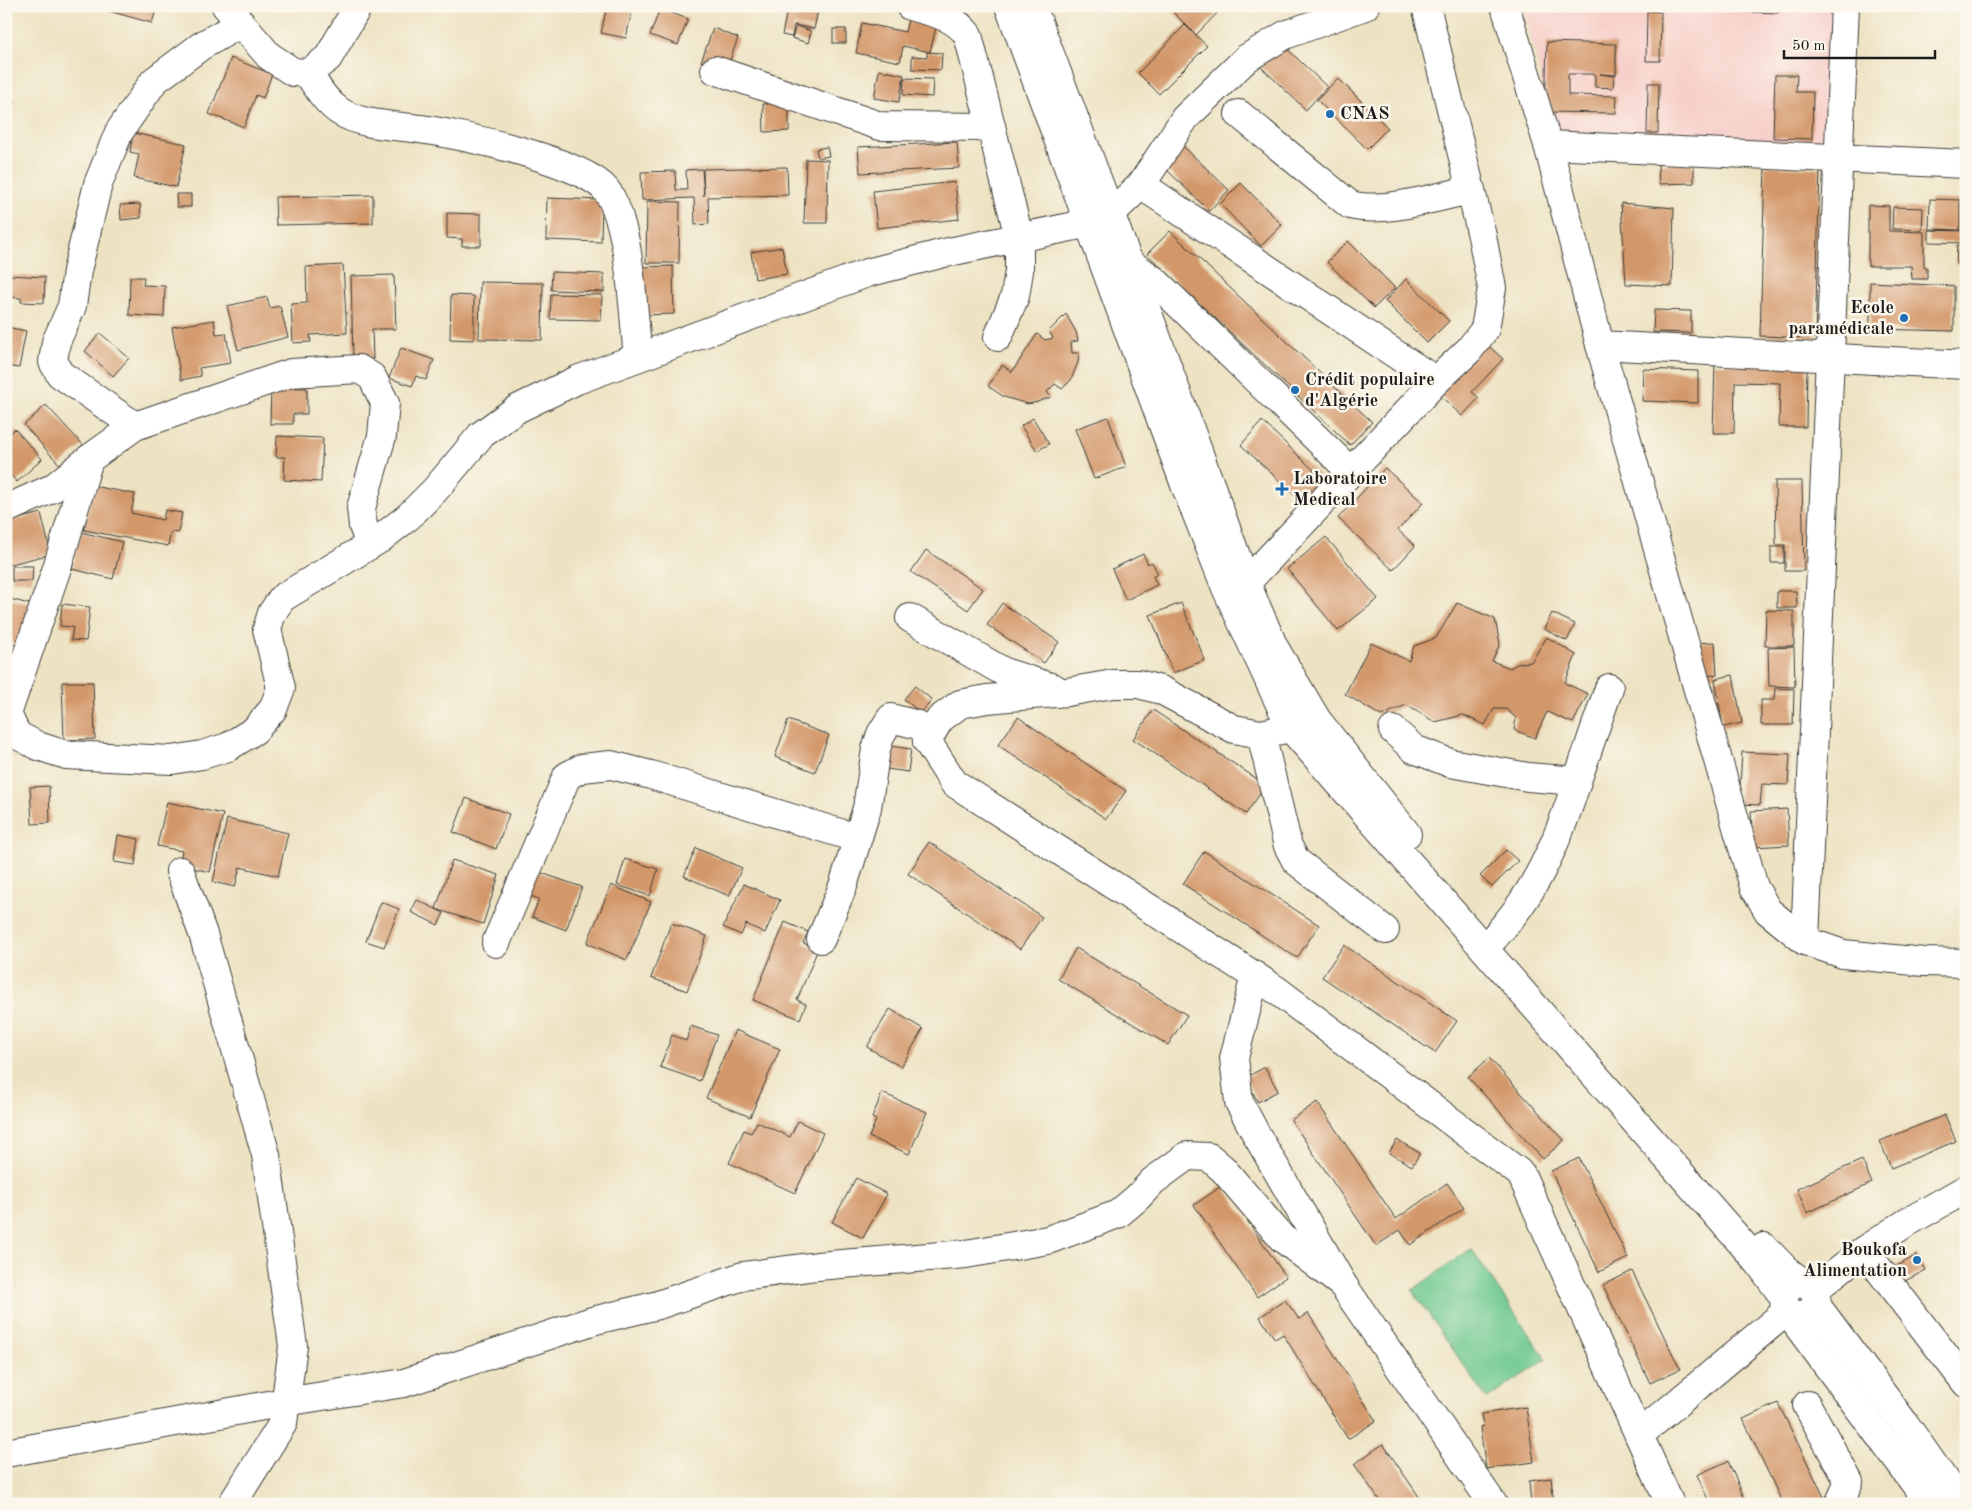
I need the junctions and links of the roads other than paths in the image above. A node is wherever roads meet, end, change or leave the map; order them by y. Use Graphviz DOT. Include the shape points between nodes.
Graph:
graph roads {
  1 [pos="358,6"];
  2 [pos="910,6"];
  3 [pos="1010,6"];
  4 [pos="1032,6"];
  5 [pos="1365,6"];
  6 [pos="1426,6"];
  7 [pos="1505,6"];
  8 [pos="1845,6"];
  9 [pos="233,15"];
  10 [pos="715,70"];
  11 [pos="308,73"];
  12 [pos="1239,114"];
  13 [pos="991,127"];
  14 [pos="1548,145"];
  15 [pos="1839,160"];
  16 [pos="1966,164"];
  17 [pos="1141,185"];
  18 [pos="1471,190"];
  19 [pos="1100,219"];
  20 [pos="1019,237"];
  21 [pos="1129,262"];
  22 [pos="998,337"];
  23 [pos="1600,345"];
  24 [pos="638,357"];
  25 [pos="1830,359"];
  26 [pos="1966,365"];
  27 [pos="1436,381"];
  28 [pos="135,426"];
  29 [pos="89,459"];
  30 [pos="1351,472"];
  31 [pos="6,509"];
  32 [pos="370,546"];
  33 [pos="1246,583"];
  34 [pos="910,618"];
  35 [pos="1609,688"];
  36 [pos="1067,692"];
  37 [pos="1291,728"];
  38 [pos="1393,730"];
  39 [pos="1260,734"];
  40 [pos="927,741"];
  41 [pos="1577,780"];
  42 [pos="856,838"];
  43 [pos="180,872"];
  44 [pos="1384,930"];
  45 [pos="1494,938"];
  46 [pos="821,940"];
  47 [pos="1805,941"];
  48 [pos="496,943"];
  49 [pos="1966,963"];
  50 [pos="1255,976"];
  51 [pos="1966,1189"];
  52 [pos="1864,1250"];
  53 [pos="1343,1285"];
  54 [pos="1799,1300"];
  55 [pos="1966,1383"];
  56 [pos="285,1402"];
  57 [pos="1807,1405"];
  58 [pos="1639,1435"];
  59 [pos="6,1453"];
  60 [pos="232,1504"];
  61 [pos="1493,1504"];
  62 [pos="1670,1504"];
  63 [pos="1839,1504"];
  64 [pos="1930,1504"];
  65 [pos="1960,1504"];
  1 -- 11 [label="main road" via="328,58"];
  2 -- 13 [label="main road" via="960,24 968,35"];
  3 -- 19 [label="main road"];
  4 -- 19 [label="main road"];
  5 -- 17 [label="main road" via="1285,35 1247,58 1185,118"];
  6 -- 18 [label="main road"];
  7 -- 14 [label="main road"];
  8 -- 15 [label="main road"];
  9 -- 11 [label="main road" via="270,56 293,72"];
  9 -- 28 [label="main road" via="201,46 154,81 119,132 98,184 72,306 56,342 52,362 60,374"];
  10 -- 13 [label="main road" via="880,126"];
  11 -- 24 [label="main road" via="326,100 359,120 473,138 574,169 606,190 626,244"];
  12 -- 18 [label="main road" via="1350,205 1381,208"];
  13 -- 20 [label="main road"];
  14 -- 15 [label="main road"];
  14 -- 23 [label="main road"];
  15 -- 16 [label="main road"];
  15 -- 25 [label="main road"];
  17 -- 19 [label="main road"];
  17 -- 27 [label="main road"];
  18 -- 27 [label="main road" via="1492,288 1484,329 1469,350"];
  19 -- 20 [label="main road"];
  19 -- 21 [label="main road"];
  19 -- 37 [label="main road" via="1104,265 1191,502 1226,588"];
  20 -- 22 [label="main road" via="1015,296"];
  20 -- 24 [label="main road" via="867,273"];
  21 -- 30 [label="main road" via="1155,281"];
  21 -- 33 [label="main road"];
  23 -- 25 [label="main road"];
  23 -- 47 [label="main road" via="1754,887 1768,911"];
  24 -- 32 [label="main road" via="576,380 517,409 481,435 408,518"];
  25 -- 26 [label="main road"];
  25 -- 47 [label="main road"];
  27 -- 30 [label="main road"];
  28 -- 29 [label="main road"];
  28 -- 32 [label="main road" via="291,373 359,369 372,377 385,403 382,436 361,508"];
  29 -- 31 [label="main road" via="53,488"];
  29 -- 32 [label="main road" via="57,568 7,714 17,735 66,755 172,760 228,747 255,730 273,710 281,688 267,629 272,613 282,598"];
  30 -- 33 [label="main road"];
  33 -- 45 [label="main road" via="1274,648 1317,720"];
  34 -- 36 [label="main road" via="1004,672"];
  35 -- 41 [label="main road"];
  36 -- 39 [label="main road" via="1113,684 1138,684 1161,690 1234,729"];
  36 -- 40 [label="main road" via="960,704 940,718"];
  37 -- 39 [label="main road"];
  37 -- 54 [label="main road" via="1764,1270"];
  38 -- 41 [label="main road" via="1414,748 1450,763 1528,777"];
  39 -- 44 [label="main road" via="1288,846 1296,861"];
  40 -- 42 [label="main road" via="928,733 918,725 892,718 880,734 867,808"];
  40 -- 50 [label="main road" via="954,783"];
  41 -- 45 [label="main road" via="1541,872 1521,905"];
  42 -- 46 [label="main road" via="843,886"];
  42 -- 48 [label="main road" via="651,775 611,765 582,768 567,776"];
  43 -- 56 [label="main road" via="203,934 266,1155 293,1346"];
  45 -- 54 [label="main road" via="1769,1253"];
  47 -- 49 [label="main road" via="1844,954"];
  50 -- 53 [label="main road" via="1234,1058 1240,1102"];
  50 -- 58 [label="main road" via="1521,1174"];
  51 -- 52 [label="main road"];
  52 -- 54 [label="main road"];
  52 -- 55 [label="main road"];
  53 -- 56 [label="main road" via="1282,1238 1209,1157 1187,1156 1153,1181 1118,1214 1048,1240 966,1254 818,1266 743,1276 658,1305 592,1321 404,1383"];
  53 -- 61 [label="main road"];
  54 -- 58 [label="main road"];
  54 -- 64 [label="main road"];
  54 -- 65 [label="main road" via="1905,1424"];
  56 -- 59 [label="main road"];
  56 -- 60 [label="main road" via="283,1423"];
  57 -- 63 [label="main road" via="1849,1482"];
  58 -- 62 [label="main road"];
}
